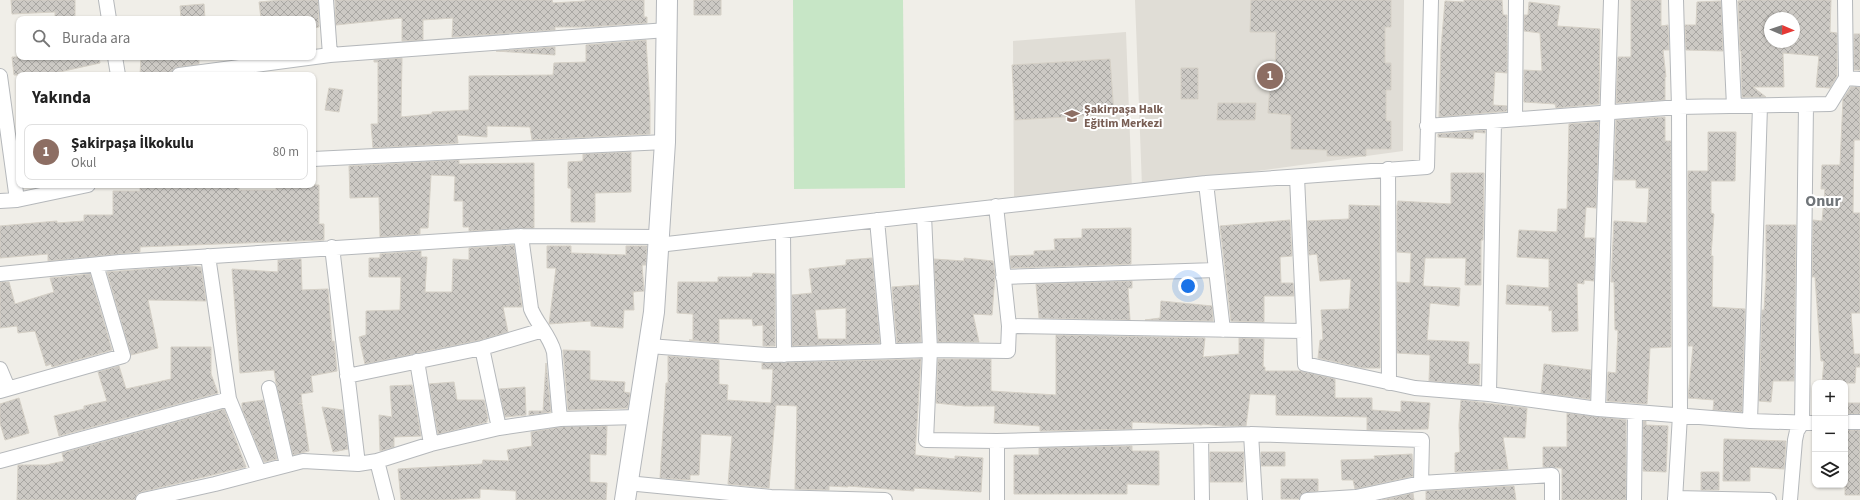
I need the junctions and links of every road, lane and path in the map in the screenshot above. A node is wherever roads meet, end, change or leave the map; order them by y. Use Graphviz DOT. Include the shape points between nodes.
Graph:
graph roads {
  1 [pos="106,0"];
  2 [pos="326,0"];
  3 [pos="667,0"];
  4 [pos="1431,0"];
  5 [pos="1516,0"];
  6 [pos="1611,0"];
  7 [pos="1676,0"];
  8 [pos="1729,0"];
  9 [pos="1845,0"];
  10 [pos="109,16"];
  11 [pos="667,30"];
  12 [pos="330,55"];
  13 [pos="316,57"];
  14 [pos="116,60"];
  15 [pos="292,60"];
  16 [pos="118,72"];
  17 [pos="202,72"];
  18 [pos="0,76"];
  19 [pos="1853,78"];
  20 [pos="1806,105"];
  21 [pos="1734,106"];
  22 [pos="1760,106"];
  23 [pos="1679,108"];
  24 [pos="1609,112"];
  25 [pos="1515,119"];
  26 [pos="1494,121"];
  27 [pos="1427,126"];
  28 [pos="665,142"];
  29 [pos="316,159"];
  30 [pos="1388,169"];
  31 [pos="1297,177"];
  32 [pos="1206,183"];
  33 [pos="74,188"];
  34 [pos="17,200"];
  35 [pos="0,201"];
  36 [pos="996,206"];
  37 [pos="924,215"];
  38 [pos="877,220"];
  39 [pos="783,231"];
  40 [pos="521,236"];
  41 [pos="659,241"];
  42 [pos="332,247"];
  43 [pos="208,256"];
  44 [pos="96,265"];
  45 [pos="1216,270"];
  46 [pos="0,274"];
  47 [pos="1003,276"];
  48 [pos="1009,326"];
  49 [pos="543,330"];
  50 [pos="1223,330"];
  51 [pos="1304,331"];
  52 [pos="649,346"];
  53 [pos="482,348"];
  54 [pos="930,350"];
  55 [pos="889,351"];
  56 [pos="784,355"];
  57 [pos="417,361"];
  58 [pos="0,370"];
  59 [pos="347,376"];
  60 [pos="1389,383"];
  61 [pos="269,388"];
  62 [pos="4,390"];
  63 [pos="1489,394"];
  64 [pos="230,399"];
  65 [pos="1598,409"];
  66 [pos="1635,413"];
  67 [pos="1680,415"];
  68 [pos="638,417"];
  69 [pos="560,419"];
  70 [pos="1750,421"];
  71 [pos="1848,422"];
  72 [pos="1860,422"];
  73 [pos="1808,423"];
  74 [pos="499,428"];
  75 [pos="1251,434"];
  76 [pos="1201,436"];
  77 [pos="997,441"];
  78 [pos="431,444"];
  79 [pos="0,461"];
  80 [pos="377,461"];
  81 [pos="358,464"];
  82 [pos="287,465"];
  83 [pos="260,472"];
  84 [pos="1421,483"];
  85 [pos="626,491"];
  86 [pos="1356,499"];
  87 [pos="1675,499"];
  88 [pos="143,500"];
  89 [pos="388,500"];
  90 [pos="884,500"];
  91 [pos="997,500"];
  92 [pos="1202,500"];
  93 [pos="1255,500"];
  94 [pos="1307,500"];
  95 [pos="1552,500"];
  96 [pos="1634,500"];
  97 [pos="1769,500"];
  98 [pos="1790,500"];
  1 -- 10 [label="street"];
  2 -- 12 [label="street"];
  3 -- 11 [label="main road"];
  4 -- 27 [label="street"];
  5 -- 25 [label="street"];
  6 -- 24 [label="street"];
  7 -- 23 [label="street"];
  8 -- 21 [label="street"];
  9 -- 19 [label="street"];
  11 -- 12 [label="street"];
  11 -- 28 [label="main road"];
  12 -- 13 [label="street"];
  14 -- 16 [label="street"];
  15 -- 17 [label="street"];
  18 -- 34 [label="street"];
  19 -- 20 [label="street" via="1830,104"];
  20 -- 22 [label="street"];
  20 -- 73 [label="street"];
  21 -- 22 [label="street"];
  21 -- 23 [label="street"];
  22 -- 70 [label="street"];
  23 -- 24 [label="street"];
  23 -- 67 [label="street"];
  24 -- 25 [label="street"];
  24 -- 65 [label="street"];
  25 -- 26 [label="street"];
  26 -- 27 [label="street"];
  26 -- 63 [label="street"];
  27 -- 30 [label="street" via="1427,167"];
  28 -- 29 [label="street"];
  28 -- 41 [label="main road"];
  30 -- 31 [label="street"];
  30 -- 60 [label="street"];
  31 -- 32 [label="street"];
  31 -- 51 [label="street"];
  32 -- 36 [label="street"];
  32 -- 45 [label="street"];
  33 -- 34 [label="street"];
  34 -- 35 [label="street"];
  36 -- 37 [label="street"];
  36 -- 47 [label="street"];
  37 -- 38 [label="street"];
  37 -- 54 [label="street"];
  38 -- 39 [label="street"];
  38 -- 55 [label="street"];
  39 -- 41 [label="street"];
  39 -- 56 [label="street"];
  40 -- 41 [label="street"];
  40 -- 42 [label="street"];
  40 -- 49 [label="street" via="530,309"];
  41 -- 52 [label="main road"];
  42 -- 43 [label="street"];
  42 -- 59 [label="street"];
  43 -- 44 [label="street"];
  43 -- 64 [label="street"];
  44 -- 46 [label="street"];
  44 -- 62 [label="street" via="123,356"];
  45 -- 47 [label="street"];
  45 -- 50 [label="street"];
  47 -- 48 [label="street"];
  48 -- 50 [label="street"];
  48 -- 54 [label="street" via="1008,351"];
  49 -- 53 [label="street"];
  49 -- 69 [label="street" via="554,352"];
  50 -- 51 [label="street"];
  51 -- 60 [label="street" via="1305,364"];
  52 -- 56 [label="street"];
  52 -- 68 [label="main road"];
  53 -- 57 [label="street"];
  53 -- 74 [label="street"];
  54 -- 55 [label="street"];
  54 -- 77 [label="street" via="926,440"];
  55 -- 56 [label="street"];
  57 -- 59 [label="street"];
  57 -- 78 [label="street"];
  58 -- 62 [label="street"];
  59 -- 81 [label="street"];
  60 -- 63 [label="street" via="1415,388"];
  61 -- 82 [label="street"];
  63 -- 65 [label="street"];
  64 -- 79 [label="street"];
  64 -- 83 [label="street"];
  65 -- 66 [label="street"];
  66 -- 67 [label="street"];
  66 -- 96 [label="street"];
  67 -- 70 [label="street"];
  67 -- 87 [label="street"];
  68 -- 69 [label="street"];
  68 -- 85 [label="main road"];
  69 -- 74 [label="street"];
  70 -- 73 [label="street"];
  71 -- 72 [label="street"];
  73 -- 98 [label="street" via="1797,431"];
  74 -- 78 [label="street"];
  75 -- 76 [label="street"];
  75 -- 84 [label="street" via="1422,440"];
  75 -- 93 [label="street"];
  76 -- 77 [label="street"];
  76 -- 92 [label="street"];
  77 -- 91 [label="street"];
  78 -- 80 [label="street"];
  80 -- 81 [label="street"];
  80 -- 89 [label="street"];
  81 -- 82 [label="street" via="303,461"];
  82 -- 83 [label="street"];
  83 -- 88 [label="street"];
  84 -- 86 [label="street"];
  84 -- 95 [label="street" via="1552,475"];
  85 -- 90 [label="street"];
  86 -- 94 [label="street"];
  87 -- 97 [label="street"];
}
